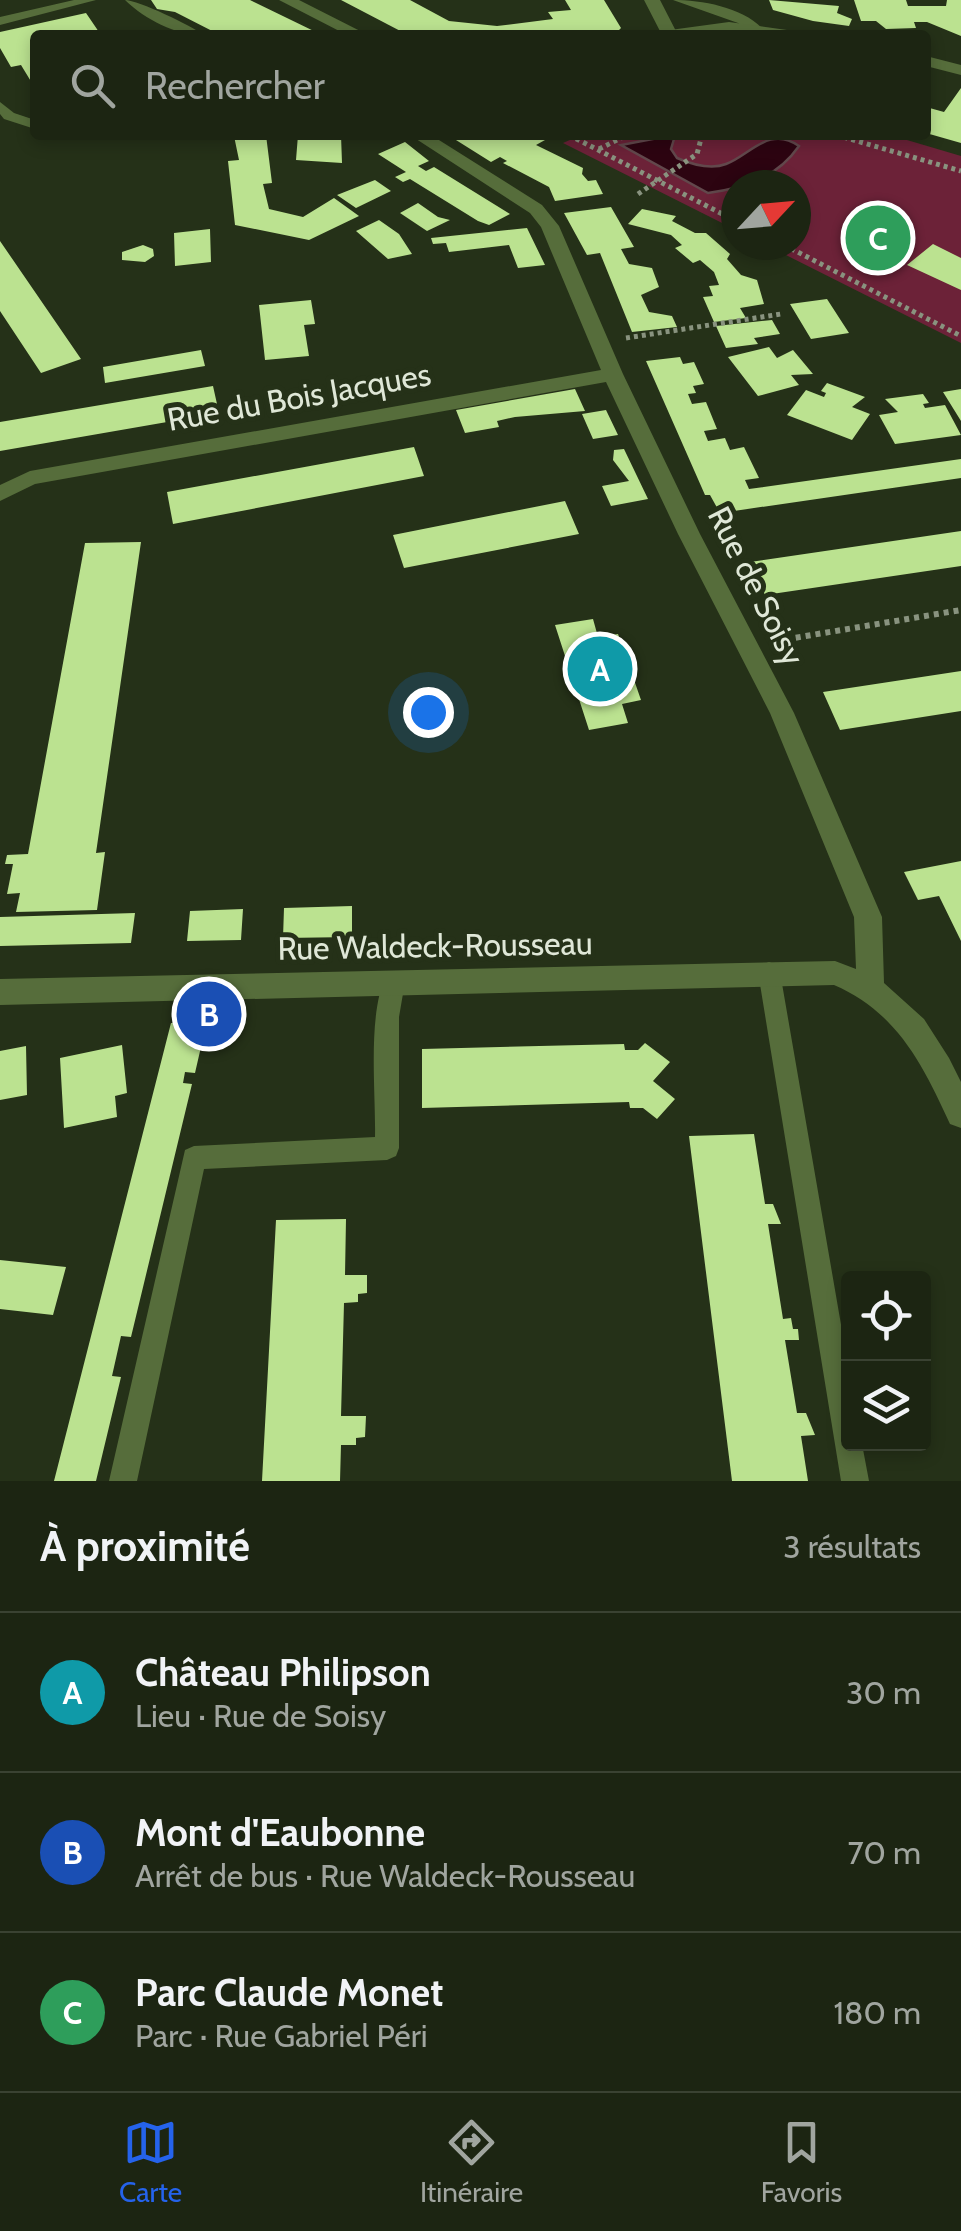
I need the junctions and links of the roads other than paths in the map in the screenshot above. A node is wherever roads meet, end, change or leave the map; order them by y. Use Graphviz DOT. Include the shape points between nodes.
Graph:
graph roads {
  1 [pos="90,0"];
  2 [pos="131,0"];
  3 [pos="287,0"];
  4 [pos="652,0"];
  5 [pos="681,0"];
  6 [pos="0,21"];
  7 [pos="754,28"];
  8 [pos="186,30"];
  9 [pos="350,30"];
  10 [pos="667,30"];
  11 [pos="699,30"];
  12 [pos="763,30"];
  13 [pos="931,49"];
  14 [pos="961,56"];
  15 [pos="931,62"];
  16 [pos="961,70"];
  17 [pos="0,106"];
  18 [pos="30,123"];
  19 [pos="427,140"];
  20 [pos="612,374"];
  21 [pos="0,494"];
  22 [pos="769,972"];
  23 [pos="394,982"];
  24 [pos="870,985"];
  25 [pos="0,992"];
  26 [pos="961,1114"];
  27 [pos="841,1395"];
  28 [pos="850,1451"];
  29 [pos="123,1481"];
  30 [pos="855,1481"];
  1 -- 6 [label="lane"];
  2 -- 8 [label="lane"];
  3 -- 9 [label="street"];
  4 -- 10 [label="street"];
  5 -- 7 [label="street"];
  7 -- 11 [label="street"];
  7 -- 12 [label="street"];
  13 -- 14 [label="street"];
  15 -- 16 [label="street"];
  17 -- 18 [label="lane"];
  19 -- 20 [label="street, Rue de Soisy" via="536,209 550,226"];
  20 -- 21 [label="street, Rue du Bois Jacques" via="30,478"];
  20 -- 24 [label="street, Rue de Soisy" via="782,712 868,917"];
  22 -- 23 [label="street, Rue Waldeck-Rousseau"];
  22 -- 24 [label="street, Rue Waldeck-Rousseau" via="835,973"];
  22 -- 27 [label="lane"];
  23 -- 25 [label="street, Rue Waldeck-Rousseau"];
  23 -- 29 [label="lane" via="387,1148 194,1158"];
  24 -- 26 [label="street" via="906,1013"];
  28 -- 30 [label="lane"];
}
